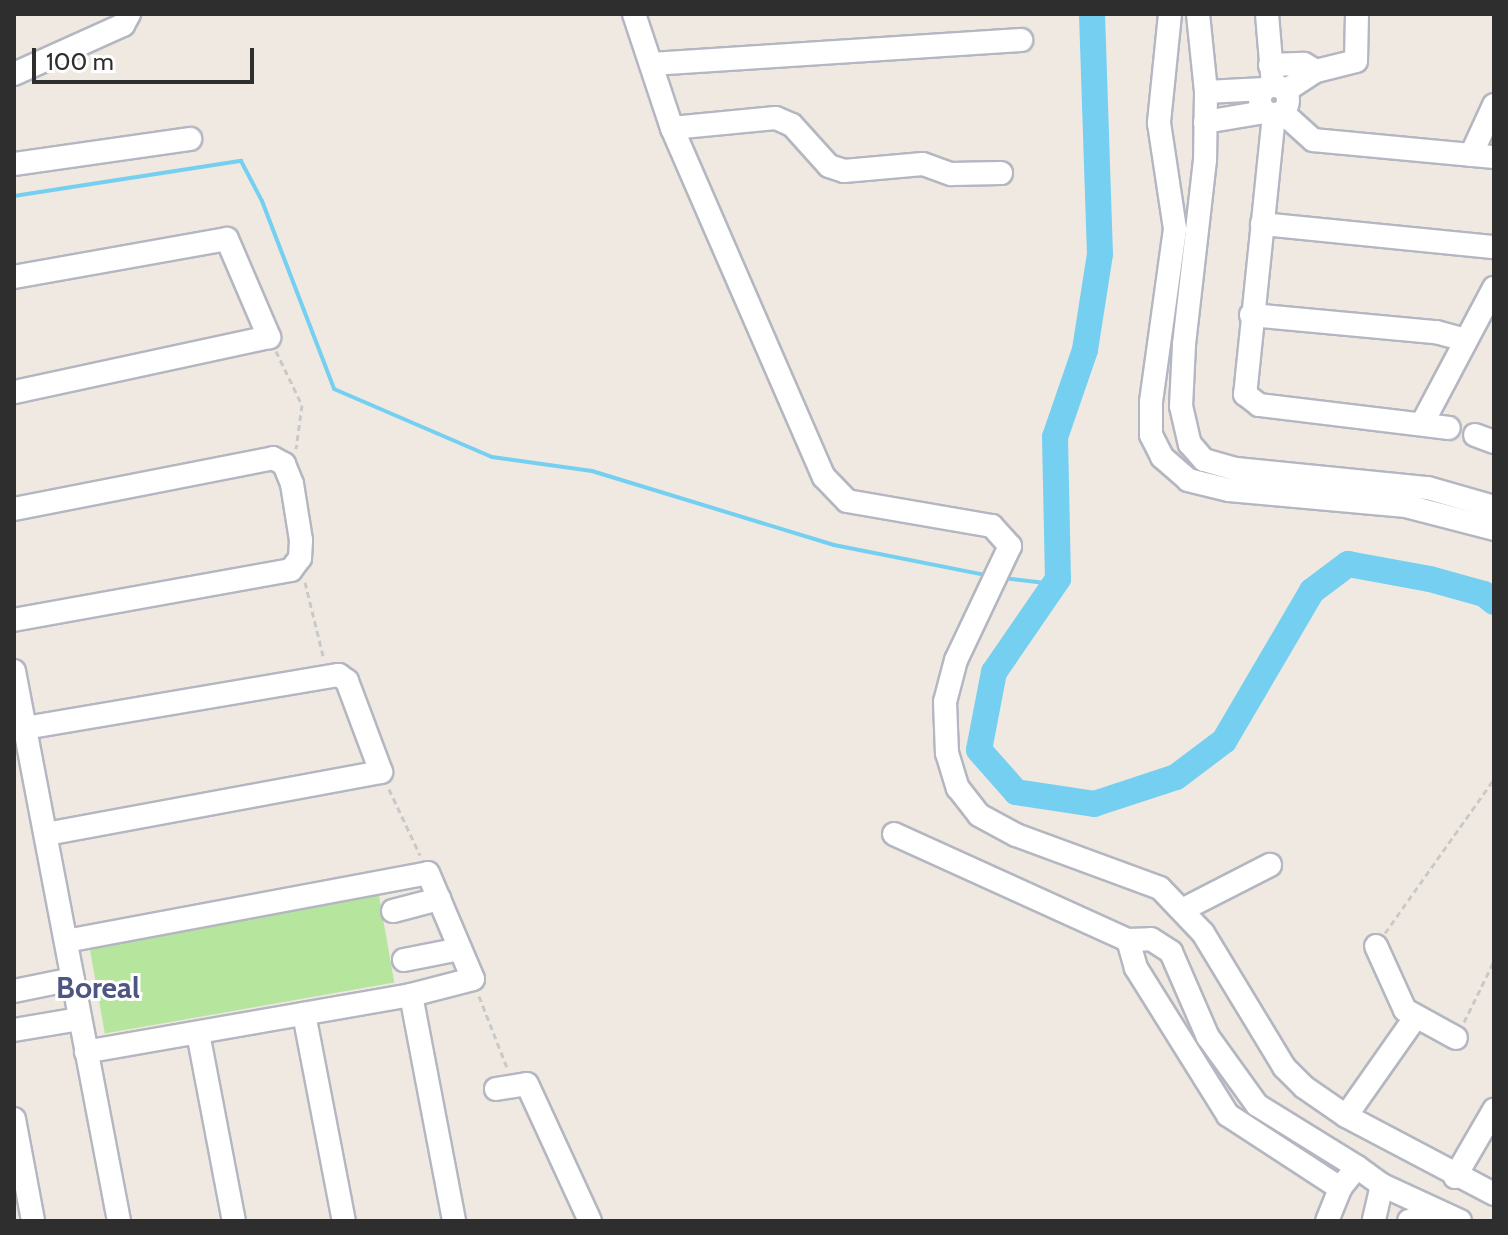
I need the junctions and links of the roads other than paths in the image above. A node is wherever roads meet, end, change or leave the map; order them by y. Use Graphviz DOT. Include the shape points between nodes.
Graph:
graph roads {
  1 [pos="129,14"];
  2 [pos="634,14"];
  3 [pos="1170,14"];
  4 [pos="1198,14"];
  5 [pos="1267,14"];
  6 [pos="1357,14"];
  7 [pos="1021,40"];
  8 [pos="651,64"];
  9 [pos="1316,71"];
  10 [pos="14,74"];
  11 [pos="1206,92"];
  12 [pos="1274,96"];
  13 [pos="1494,105"];
  14 [pos="1205,122"];
  15 [pos="672,128"];
  16 [pos="1306,137"];
  17 [pos="190,139"];
  18 [pos="1271,140"];
  19 [pos="1471,155"];
  20 [pos="1494,157"];
  21 [pos="14,164"];
  22 [pos="1001,173"];
  23 [pos="1262,224"];
  24 [pos="1175,229"];
  25 [pos="1199,238"];
  26 [pos="1494,247"];
  27 [pos="14,277"];
  28 [pos="1494,288"];
  29 [pos="1251,315"];
  30 [pos="1465,340"];
  31 [pos="14,392"];
  32 [pos="1423,422"];
  33 [pos="1449,428"];
  34 [pos="1494,507"];
  35 [pos="14,509"];
  36 [pos="1494,529"];
  37 [pos="14,620"];
  38 [pos="14,671"];
  39 [pos="25,728"];
  40 [pos="46,834"];
  41 [pos="894,834"];
  42 [pos="1270,865"];
  43 [pos="439,899"];
  44 [pos="1182,910"];
  45 [pos="393,911"];
  46 [pos="1128,940"];
  47 [pos="66,941"];
  48 [pos="1376,946"];
  49 [pos="460,949"];
  50 [pos="404,960"];
  51 [pos="73,979"];
  52 [pos="14,991"];
  53 [pos="411,995"];
  54 [pos="304,1014"];
  55 [pos="1415,1018"];
  56 [pos="80,1019"];
  57 [pos="14,1030"];
  58 [pos="198,1033"];
  59 [pos="1456,1038"];
  60 [pos="86,1052"];
  61 [pos="496,1089"];
  62 [pos="1494,1110"];
  63 [pos="1346,1116"];
  64 [pos="14,1119"];
  65 [pos="1357,1167"];
  66 [pos="1455,1177"];
  67 [pos="1382,1185"];
  68 [pos="1340,1188"];
  69 [pos="1494,1194"];
  70 [pos="1437,1212"];
  71 [pos="33,1221"];
  72 [pos="119,1221"];
  73 [pos="234,1221"];
  74 [pos="344,1221"];
  75 [pos="454,1221"];
  76 [pos="590,1221"];
  77 [pos="1327,1221"];
  78 [pos="1374,1221"];
  79 [pos="1409,1221"];
  80 [pos="1460,1221"];
  1 -- 10 [label="street" via="123,25"];
  2 -- 8 [label="street"];
  3 -- 24 [label="street" via="1159,123"];
  4 -- 11 [label="street"];
  5 -- 12 [label="street"];
  6 -- 9 [label="street" via="1356,61"];
  7 -- 8 [label="street"];
  8 -- 15 [label="street"];
  9 -- 12 [label="street"];
  9 -- 12 [label="street" via="1304,64"];
  11 -- 12 [label="street"];
  11 -- 14 [label="street"];
  12 -- 14 [label="street"];
  12 -- 16 [label="street"];
  12 -- 18 [label="street"];
  13 -- 19 [label="street"];
  14 -- 25 [label="street"];
  15 -- 22 [label="street" via="776,118 792,125 829,166 844,171 923,164 951,174"];
  15 -- 44 [label="street" via="824,477 836,493 866,508 992,526 1010,546 956,660 945,702 947,753 958,788 979,815 1004,829 1061,856 1141,878"];
  16 -- 18 [label="street"];
  16 -- 19 [label="street"];
  17 -- 21 [label="street"];
  18 -- 23 [label="street"];
  19 -- 20 [label="street"];
  23 -- 26 [label="street"];
  23 -- 29 [label="street"];
  24 -- 25 [label="street"];
  24 -- 36 [label="street" via="1151,402 1151,435 1162,457 1188,480 1229,490 1406,506"];
  25 -- 34 [label="street" via="1181,406 1183,432 1204,460 1236,469 1428,488"];
  27 -- 31 [label="street" via="227,239 269,337"];
  28 -- 30 [label="street"];
  29 -- 30 [label="street" via="1436,332"];
  29 -- 32 [label="street" via="1243,384 1251,402"];
  30 -- 32 [label="street"];
  32 -- 33 [label="street"];
  35 -- 37 [label="street" via="273,458 284,464 292,484 300,558 291,570"];
  38 -- 39 [label="street"];
  39 -- 40 [label="street"];
  39 -- 40 [label="street" via="328,676 347,681 381,772"];
  40 -- 47 [label="street"];
  41 -- 46 [label="street"];
  42 -- 44 [label="street"];
  43 -- 45 [label="street"];
  43 -- 47 [label="street" via="428,873"];
  43 -- 49 [label="street"];
  44 -- 63 [label="street" via="1203,933 1284,1067"];
  46 -- 65 [label="street" via="1151,939 1171,952 1208,1037 1257,1105"];
  46 -- 68 [label="street" via="1136,968 1228,1115 1265,1144"];
  47 -- 51 [label="street"];
  48 -- 55 [label="street" via="1405,1010"];
  49 -- 50 [label="street"];
  49 -- 53 [label="street" via="473,979"];
  51 -- 52 [label="street"];
  51 -- 56 [label="street"];
  53 -- 54 [label="street"];
  53 -- 75 [label="street"];
  54 -- 58 [label="street"];
  54 -- 74 [label="street"];
  55 -- 59 [label="street"];
  55 -- 63 [label="street"];
  56 -- 57 [label="street"];
  56 -- 60 [label="street"];
  58 -- 60 [label="street"];
  58 -- 73 [label="street"];
  60 -- 72 [label="street"];
  61 -- 76 [label="street" via="527,1084"];
  62 -- 66 [label="street"];
  63 -- 66 [label="street"];
  64 -- 71 [label="street"];
  65 -- 67 [label="street"];
  65 -- 68 [label="street"];
  66 -- 69 [label="street"];
  67 -- 70 [label="street"];
  67 -- 78 [label="street"];
  68 -- 77 [label="street"];
  70 -- 79 [label="street"];
  70 -- 80 [label="street"];
}
